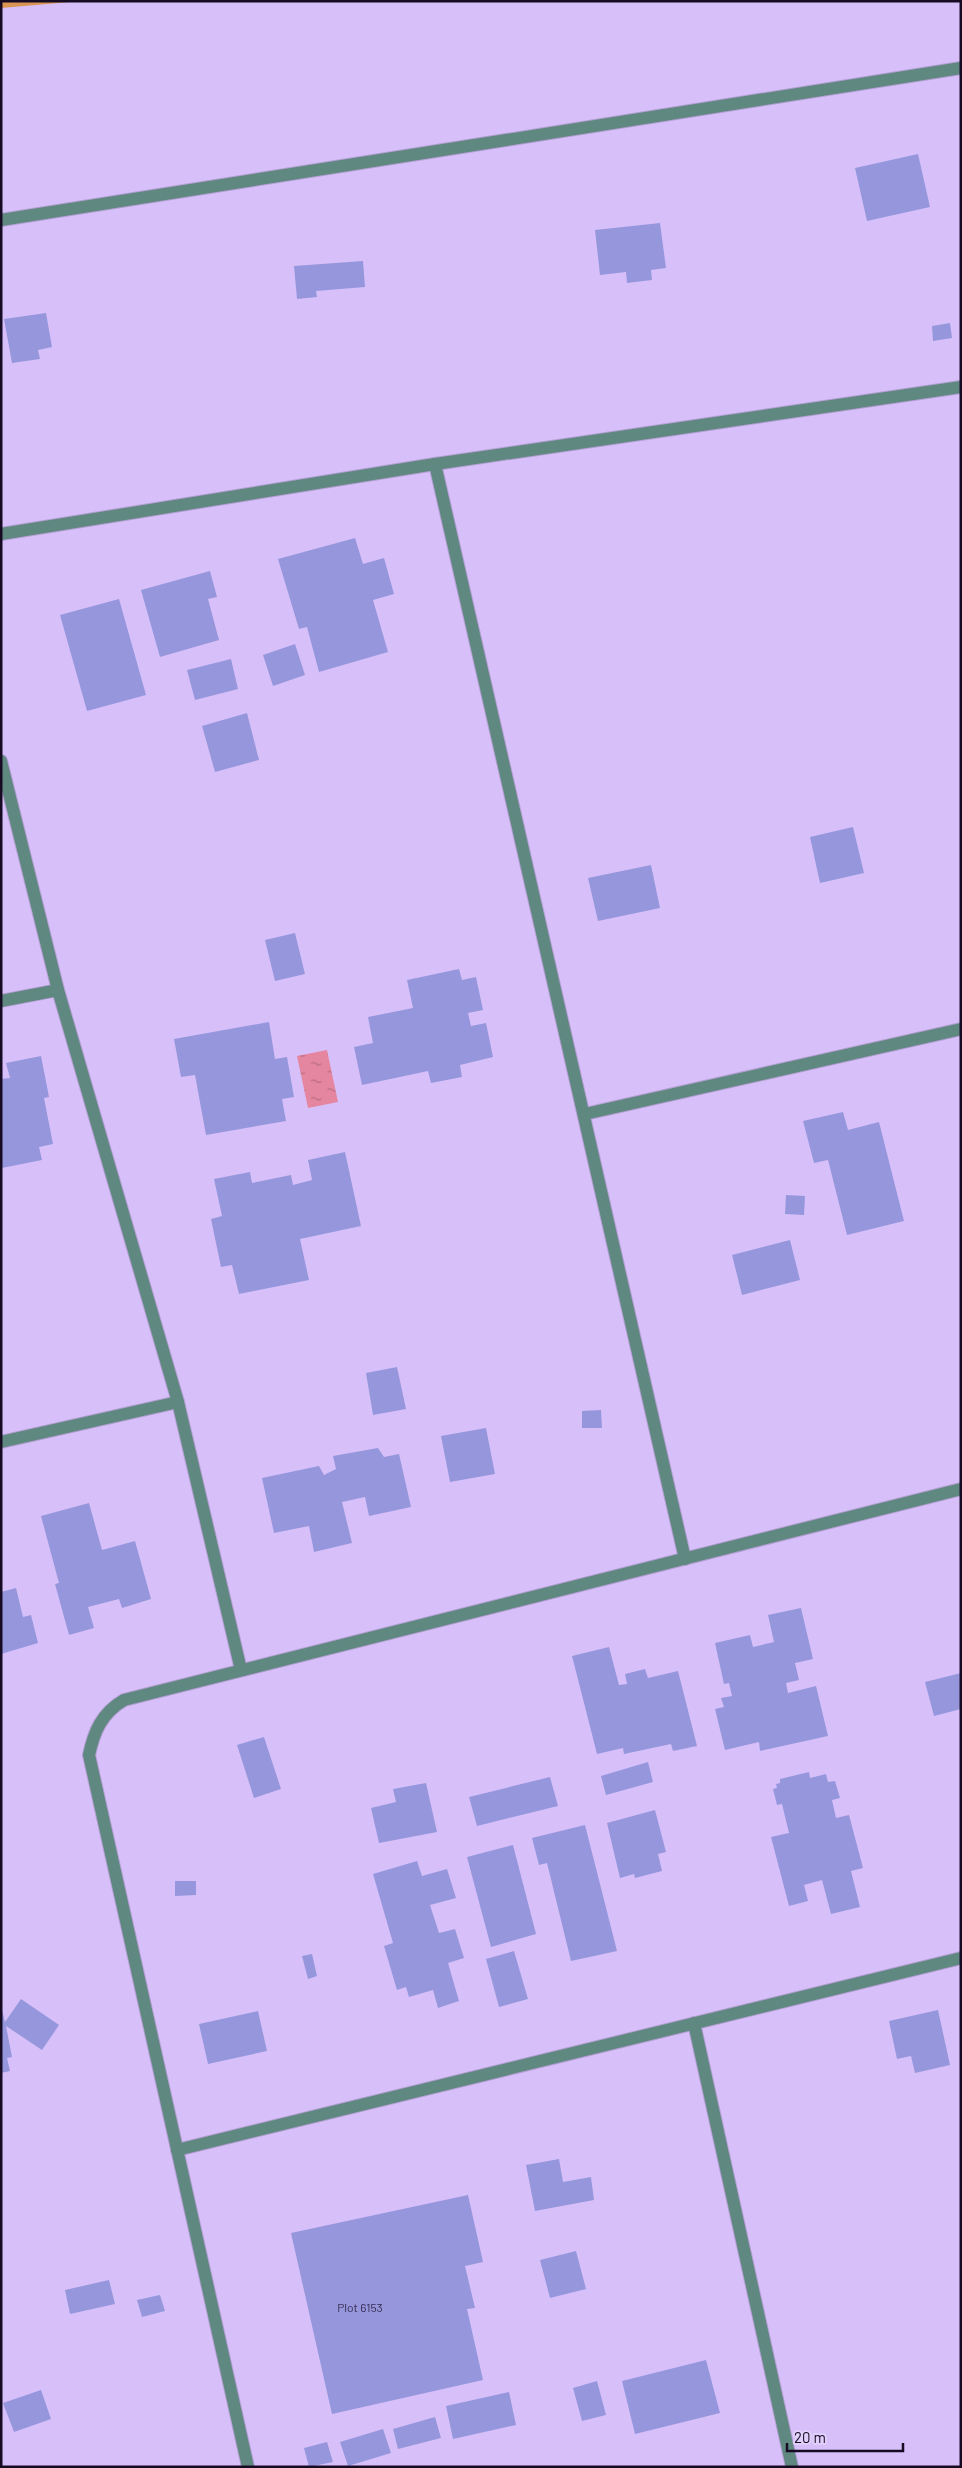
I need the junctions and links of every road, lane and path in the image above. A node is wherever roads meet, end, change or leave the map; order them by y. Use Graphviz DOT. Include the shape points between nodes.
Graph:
graph roads {
  1 [pos="961,68"];
  2 [pos="1,220"];
  3 [pos="961,387"];
  4 [pos="435,464"];
  5 [pos="1,534"];
  6 [pos="1,761"];
  7 [pos="58,990"];
  8 [pos="1,1001"];
  9 [pos="961,1029"];
  10 [pos="585,1114"];
  11 [pos="178,1402"];
  12 [pos="1,1442"];
  13 [pos="961,1489"];
  14 [pos="685,1559"];
  15 [pos="241,1670"];
  16 [pos="961,1958"];
  17 [pos="694,2023"];
  18 [pos="177,2150"];
  19 [pos="248,2467"];
  20 [pos="792,2467"];
  1 -- 2 [label="street"];
  3 -- 4 [label="street"];
  4 -- 5 [label="street"];
  4 -- 10 [label="street"];
  6 -- 7 [label="street"];
  7 -- 8 [label="street"];
  7 -- 11 [label="street"];
  9 -- 10 [label="street"];
  10 -- 14 [label="street"];
  11 -- 12 [label="street"];
  11 -- 15 [label="street"];
  13 -- 14 [label="street"];
  14 -- 15 [label="street"];
  15 -- 18 [label="street" via="124,1700 110,1708 100,1722 89,1755"];
  16 -- 17 [label="street"];
  17 -- 18 [label="street"];
  17 -- 20 [label="street"];
  18 -- 19 [label="street"];
}
